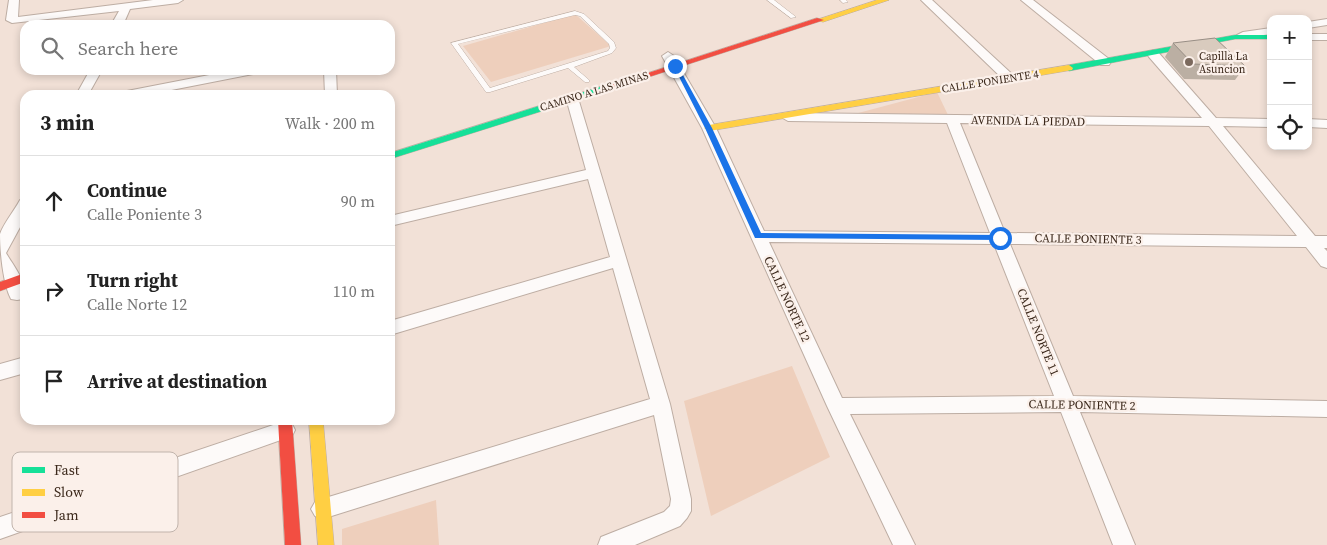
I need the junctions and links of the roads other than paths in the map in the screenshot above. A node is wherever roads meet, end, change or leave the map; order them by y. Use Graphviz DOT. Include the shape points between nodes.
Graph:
graph roads {
  1 [pos="14,0"];
  2 [pos="96,0"];
  3 [pos="178,0"];
  4 [pos="770,0"];
  5 [pos="885,0"];
  6 [pos="926,0"];
  7 [pos="1026,0"];
  8 [pos="846,1"];
  9 [pos="126,7"];
  10 [pos="92,12"];
  11 [pos="6,17"];
  12 [pos="793,17"];
  13 [pos="24,20"];
  14 [pos="120,20"];
  15 [pos="20,21"];
  16 [pos="1327,22"];
  17 [pos="1312,24"];
  18 [pos="1267,32"];
  19 [pos="1235,37"];
  20 [pos="1267,37"];
  21 [pos="1312,37"];
  22 [pos="1327,37"];
  23 [pos="694,48"];
  24 [pos="1153,54"];
  25 [pos="669,58"];
  26 [pos="1105,62"];
  27 [pos="569,66"];
  28 [pos="93,75"];
  29 [pos="228,75"];
  30 [pos="330,75"];
  31 [pos="1009,78"];
  32 [pos="583,85"];
  33 [pos="85,90"];
  34 [pos="152,90"];
  35 [pos="331,90"];
  36 [pos="784,116"];
  37 [pos="952,120"];
  38 [pos="1213,123"];
  39 [pos="1267,123"];
  40 [pos="1312,124"];
  41 [pos="1327,124"];
  42 [pos="708,128"];
  43 [pos="395,154"];
  44 [pos="594,173"];
  45 [pos="20,213"];
  46 [pos="395,220"];
  47 [pos="758,236"];
  48 [pos="1000,238"];
  49 [pos="1310,241"];
  50 [pos="1327,242"];
  51 [pos="0,249"];
  52 [pos="0,257"];
  53 [pos="619,260"];
  54 [pos="1327,262"];
  55 [pos="15,288"];
  56 [pos="395,327"];
  57 [pos="20,366"];
  58 [pos="0,372"];
  59 [pos="661,404"];
  60 [pos="1067,404"];
  61 [pos="836,406"];
  62 [pos="1327,410"];
  63 [pos="285,425"];
  64 [pos="316,425"];
  65 [pos="178,464"];
  66 [pos="322,509"];
  67 [pos="12,524"];
  68 [pos="0,528"];
  69 [pos="293,545"];
  70 [pos="326,545"];
  71 [pos="609,545"];
  72 [pos="904,545"];
  73 [pos="1124,545"];
  1 -- 11 [label="street"];
  2 -- 10 [label="street"];
  3 -- 9 [label="street"];
  4 -- 12 [label="lane"];
  5 -- 25 [label="street, CAMINO A LAS MINAS"];
  6 -- 31 [label="street"];
  7 -- 26 [label="street"];
  8 -- 12 [label="street"];
  9 -- 10 [label="street"];
  9 -- 14 [label="street"];
  10 -- 13 [label="street"];
  11 -- 15 [label="street"];
  12 -- 23 [label="street"];
  16 -- 17 [label="street"];
  18 -- 19 [label="street"];
  19 -- 20 [label="street, CALLE PONIENTE 4"];
  19 -- 24 [label="street, CALLE PONIENTE 4"];
  21 -- 22 [label="street"];
  24 -- 26 [label="street, CALLE PONIENTE 4"];
  24 -- 38 [label="street"];
  25 -- 32 [label="street, CAMINO A LAS MINAS"];
  25 -- 42 [label="street, CALLE NORTE 12"];
  26 -- 31 [label="street, CALLE PONIENTE 4"];
  27 -- 27 [label="lane" via="488,91 454,43 575,13 582,15 613,48 610,52"];
  27 -- 32 [label="lane"];
  28 -- 33 [label="street"];
  29 -- 34 [label="street"];
  30 -- 35 [label="street"];
  31 -- 36 [label="street, CALLE PONIENTE 4"];
  32 -- 43 [label="street, CAMINO A LAS MINAS"];
  32 -- 44 [label="street"];
  36 -- 37 [label="street, AVENIDA LA PIEDAD"];
  36 -- 42 [label="street, CALLE PONIENTE 4"];
  37 -- 38 [label="street, AVENIDA LA PIEDAD"];
  37 -- 48 [label="street, CALLE NORTE 11"];
  38 -- 39 [label="street, AVENIDA LA PIEDAD"];
  38 -- 49 [label="street"];
  40 -- 41 [label="street"];
  42 -- 47 [label="street, CALLE NORTE 12"];
  44 -- 46 [label="street"];
  44 -- 53 [label="street"];
  45 -- 51 [label="street"];
  47 -- 48 [label="street, CALLE PONIENTE 3"];
  47 -- 61 [label="street, CALLE NORTE 12"];
  48 -- 49 [label="street, CALLE PONIENTE 3"];
  48 -- 60 [label="street, CALLE NORTE 11"];
  49 -- 50 [label="street, CALLE PONIENTE 3"];
  49 -- 54 [label="street"];
  52 -- 55 [label="street"];
  53 -- 56 [label="street"];
  53 -- 59 [label="street"];
  57 -- 58 [label="street"];
  59 -- 66 [label="street"];
  59 -- 71 [label="street" via="681,499 680,511 672,519"];
  60 -- 61 [label="street, CALLE PONIENTE 2"];
  60 -- 62 [label="street, CALLE PONIENTE 2"];
  60 -- 73 [label="street, CALLE NORTE 11"];
  61 -- 72 [label="street, CALLE NORTE 12"];
  63 -- 65 [label="street"];
  63 -- 69 [label="street"];
  64 -- 66 [label="street"];
  66 -- 70 [label="street"];
  67 -- 68 [label="street"];
}
